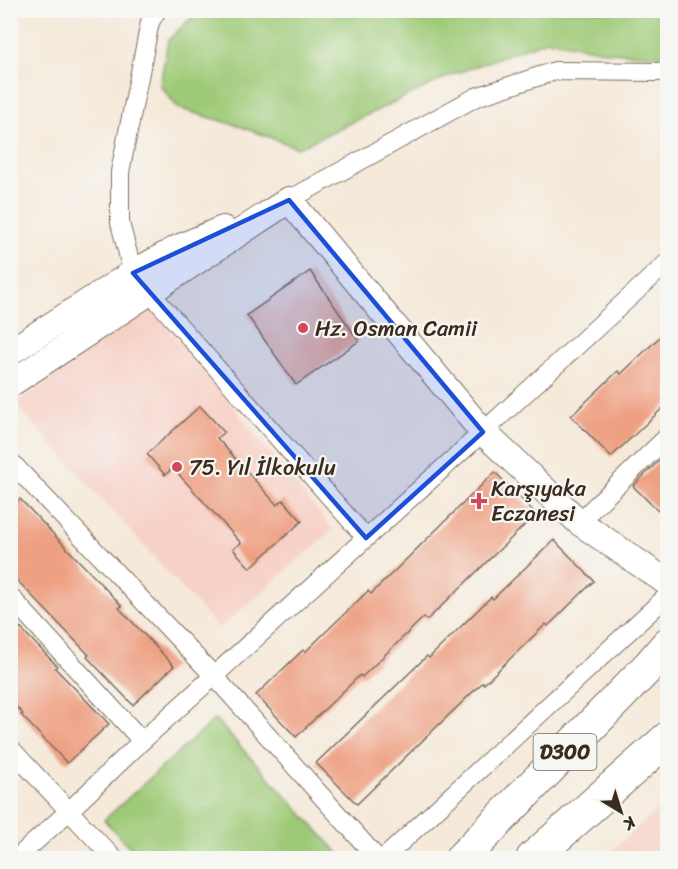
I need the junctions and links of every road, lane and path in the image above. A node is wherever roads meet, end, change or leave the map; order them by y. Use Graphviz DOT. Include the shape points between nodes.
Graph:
graph roads {
  1 [pos="156,10"];
  2 [pos="668,70"];
  3 [pos="289,200"];
  4 [pos="668,262"];
  5 [pos="141,282"];
  6 [pos="10,352"];
  7 [pos="10,384"];
  8 [pos="483,432"];
  9 [pos="668,436"];
  10 [pos="10,461"];
  11 [pos="579,522"];
  12 [pos="366,538"];
  13 [pos="668,583"];
  14 [pos="668,595"];
  15 [pos="10,596"];
  16 [pos="668,644"];
  17 [pos="214,676"];
  18 [pos="668,738"];
  19 [pos="142,741"];
  20 [pos="10,748"];
  21 [pos="69,811"];
  22 [pos="17,858"];
  23 [pos="113,858"];
  24 [pos="377,858"];
  25 [pos="384,858"];
  26 [pos="462,858"];
  27 [pos="533,858"];
  1 -- 5 [label="street" via="150,22 120,172 120,223"];
  2 -- 3 [label="street" via="555,71 476,98"];
  3 -- 5 [label="street" via="178,248"];
  3 -- 8 [label="street"];
  4 -- 8 [label="street"];
  5 -- 6 [label="street"];
  5 -- 7 [label="street"];
  5 -- 12 [label="street"];
  8 -- 11 [label="street"];
  8 -- 12 [label="street"];
  9 -- 11 [label="street"];
  10 -- 17 [label="street"];
  11 -- 13 [label="street"];
  12 -- 17 [label="street"];
  14 -- 25 [label="street"];
  15 -- 19 [label="street"];
  16 -- 26 [label="highway, D300"];
  17 -- 19 [label="street"];
  17 -- 24 [label="street"];
  18 -- 27 [label="highway, D300"];
  19 -- 21 [label="street"];
  20 -- 21 [label="street"];
  21 -- 22 [label="street"];
  21 -- 23 [label="street"];
}
